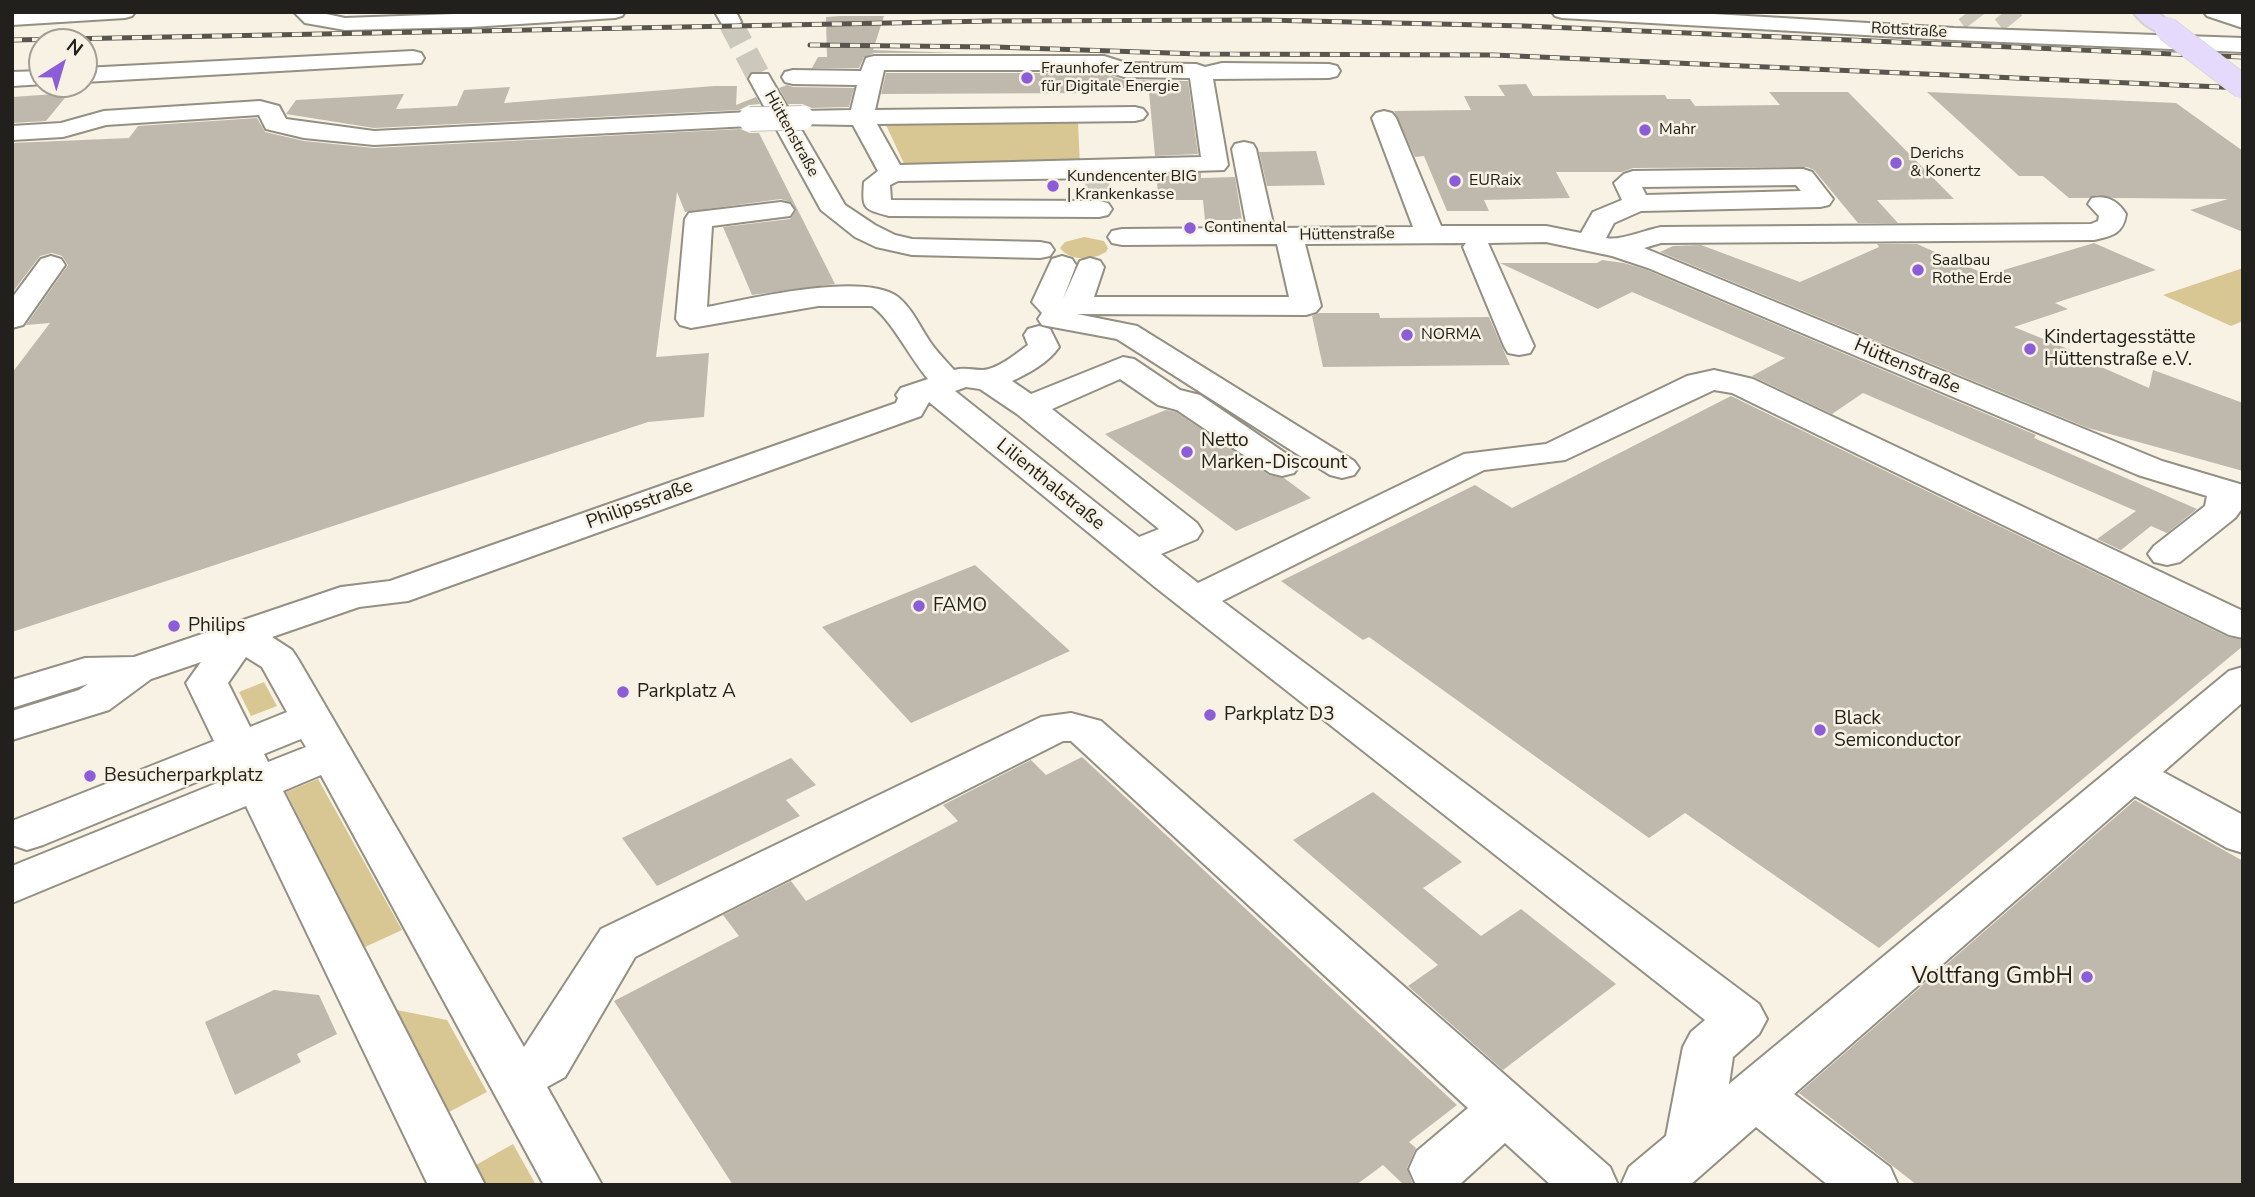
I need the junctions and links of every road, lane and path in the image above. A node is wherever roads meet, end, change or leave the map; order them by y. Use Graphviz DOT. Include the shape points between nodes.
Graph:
graph roads {
  1 [pos="125,12"];
  2 [pos="304,12"];
  3 [pos="615,12"];
  4 [pos="1562,12"];
  5 [pos="1939,12"];
  6 [pos="2143,12"];
  7 [pos="2214,12"];
  8 [pos="594,13"];
  9 [pos="566,14"];
  10 [pos="1721,16"];
  11 [pos="12,19"];
  12 [pos="2243,22"];
  13 [pos="1990,29"];
  14 [pos="2243,45"];
  15 [pos="414,58"];
  16 [pos="1329,71"];
  17 [pos="98,74"];
  18 [pos="1200,75"];
  19 [pos="793,78"];
  20 [pos="871,78"];
  21 [pos="760,79"];
  22 [pos="2243,87"];
  23 [pos="1094,114"];
  24 [pos="1135,114"];
  25 [pos="860,117"];
  26 [pos="1384,118"];
  27 [pos="12,133"];
  28 [pos="1244,149"];
  29 [pos="892,173"];
  30 [pos="1637,203"];
  31 [pos="2101,204"];
  32 [pos="1105,205"];
  33 [pos="781,209"];
  34 [pos="1430,234"];
  35 [pos="1281,240"];
  36 [pos="1580,242"];
  37 [pos="1477,247"];
  38 [pos="1619,249"];
  39 [pos="1062,254"];
  40 [pos="51,265"];
  41 [pos="1056,317"];
  42 [pos="12,319"];
  43 [pos="1519,346"];
  44 [pos="950,385"];
  45 [pos="1029,407"];
  46 [pos="1282,466"];
  47 [pos="1342,468"];
  48 [pos="2235,494"];
  49 [pos="2167,554"];
  50 [pos="1166,577"];
  51 [pos="2243,626"];
  52 [pos="241,635"];
  53 [pos="137,670"];
  54 [pos="2243,680"];
  55 [pos="12,695"];
  56 [pos="12,726"];
  57 [pos="323,736"];
  58 [pos="247,767"];
  59 [pos="2132,774"];
  60 [pos="27,833"];
  61 [pos="2243,836"];
  62 [pos="12,885"];
  63 [pos="514,1081"];
  64 [pos="1754,1094"];
  65 [pos="1506,1110"];
  66 [pos="1692,1147"];
  67 [pos="1437,1169"];
  68 [pos="457,1185"];
  69 [pos="574,1185"];
  70 [pos="1590,1185"];
  71 [pos="1649,1185"];
  72 [pos="1870,1185"];
  1 -- 11 [label="street"];
  2 -- 9 [label="street" via="325,23 345,24"];
  3 -- 8 [label="street"];
  4 -- 10 [label="street, Rottstraße"];
  5 -- 13 [label="street"];
  6 -- 22 [label="main road, bridge"];
  7 -- 12 [label="street"];
  8 -- 9 [label="street"];
  10 -- 13 [label="street, Rottstraße"];
  13 -- 14 [label="street, Rottstraße"];
  15 -- 17 [label="street"];
  16 -- 18 [label="street" via="1222,70"];
  18 -- 20 [label="street" via="1196,71 1124,70 1104,64 874,63"];
  18 -- 32 [label="street" via="1215,165"];
  19 -- 20 [label="street"];
  20 -- 25 [label="street"];
  21 -- 39 [label="street, Hüttenstraße" via="834,210 848,221 887,241 912,247"];
  23 -- 24 [label="street"];
  23 -- 25 [label="street"];
  23 -- 32 [label="street"];
  25 -- 27 [label="street, bridge" via="374,138 294,129 275,124 271,111 260,108 104,118 63,130"];
  25 -- 29 [label="street"];
  26 -- 34 [label="street"];
  28 -- 35 [label="street"];
  29 -- 32 [label="street"];
  29 -- 32 [label="street" via="877,183 876,204 889,208"];
  30 -- 30 [label="street" via="1659,200 1820,199 1803,177 1633,179 1627,183"];
  30 -- 36 [label="street" via="1603,218"];
  31 -- 38 [label="street" via="2113,214 2111,226 2094,232 1661,235"];
  32 -- 35 [label="street, Hüttenstraße"];
  32 -- 39 [label="street"];
  32 -- 39 [label="street" via="1116,261"];
  33 -- 44 [label="street" via="699,219 691,319 821,298 856,295 882,300"];
  34 -- 35 [label="street, Hüttenstraße"];
  34 -- 36 [label="street, Hüttenstraße" via="1546,234"];
  35 -- 37 [label="street, Hüttenstraße"];
  35 -- 41 [label="street" via="1306,306 1132,308"];
  36 -- 37 [label="street, Hüttenstraße"];
  36 -- 38 [label="street, Hüttenstraße"];
  37 -- 43 [label="street"];
  38 -- 48 [label="street, Hüttenstraße" via="2150,468"];
  39 -- 41 [label="street, Philipsstraße"];
  40 -- 42 [label="street"];
  41 -- 44 [label="street, Philipsstraße" via="1044,347 1022,364"];
  41 -- 47 [label="street" via="1126,332"];
  44 -- 45 [label="street"];
  44 -- 50 [label="street, Lilienthalstraße"];
  44 -- 52 [label="street, Philipsstraße" via="909,409 394,593 355,595"];
  45 -- 46 [label="street" via="1123,366 1169,398 1188,402"];
  45 -- 50 [label="street" via="1184,531"];
  48 -- 49 [label="street"];
  50 -- 51 [label="street" via="1476,461 1553,453 1698,383 1714,380 1742,386"];
  50 -- 66 [label="street, Lilienthalstraße" via="1741,1019 1709,1047"];
  52 -- 53 [label="street, Philipsstraße"];
  52 -- 57 [label="street" via="278,659"];
  52 -- 58 [label="street" via="207,682"];
  53 -- 55 [label="street, Philipsstraße" via="85,671"];
  53 -- 56 [label="street, Philipsstraße" via="94,700"];
  54 -- 59 [label="street"];
  57 -- 58 [label="street"];
  57 -- 63 [label="street"];
  58 -- 60 [label="street"];
  58 -- 62 [label="street"];
  58 -- 68 [label="street"];
  59 -- 61 [label="street"];
  59 -- 64 [label="street"];
  63 -- 65 [label="street" via="547,1061 618,943 1056,727 1071,727 1086,731"];
  63 -- 69 [label="street"];
  64 -- 66 [label="street"];
  64 -- 72 [label="street"];
  65 -- 67 [label="street"];
  65 -- 70 [label="street"];
  66 -- 71 [label="street"];
}
